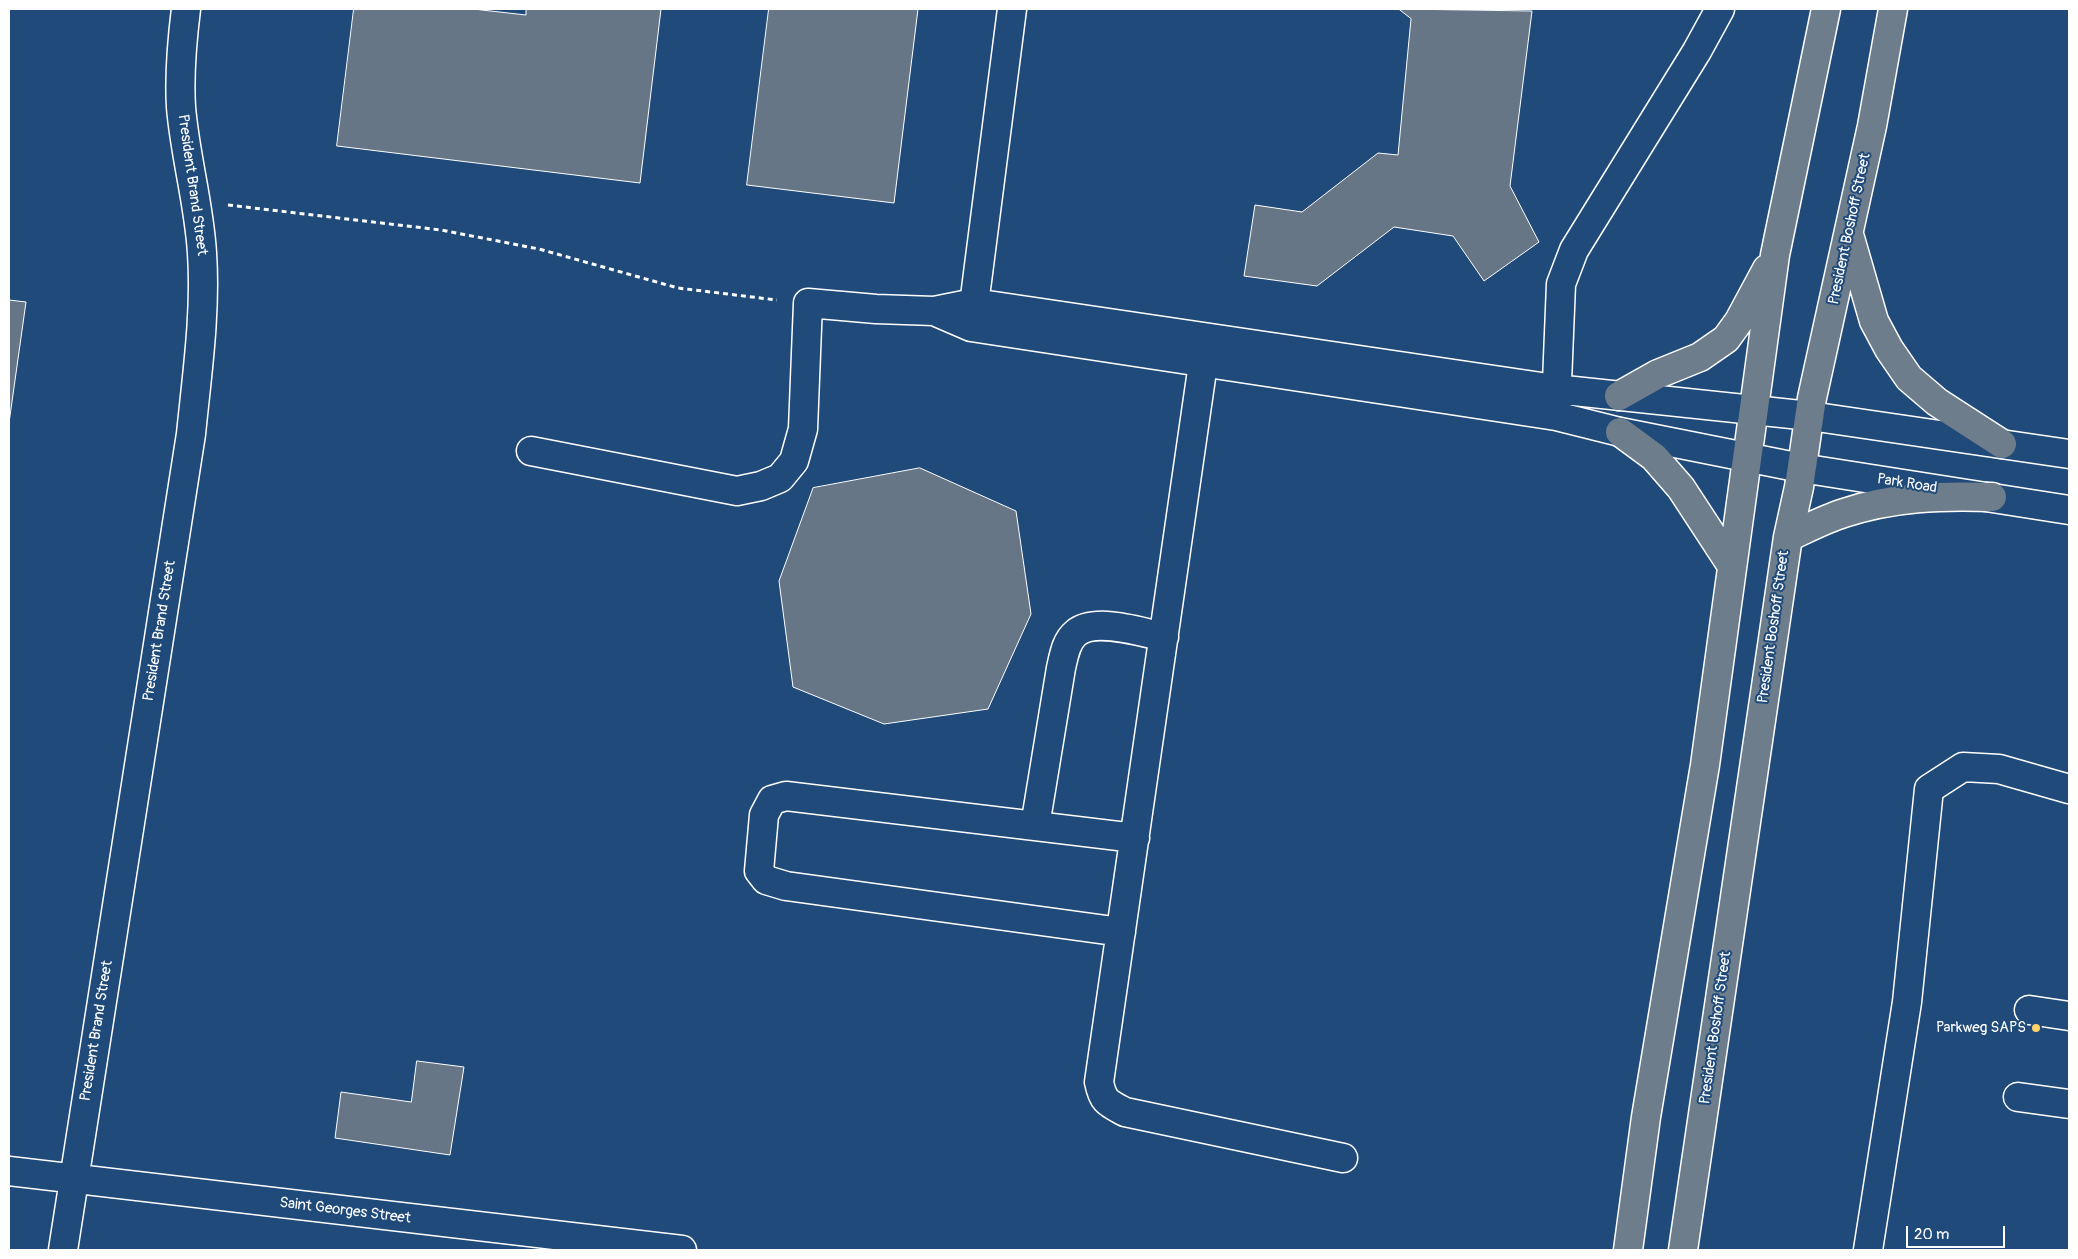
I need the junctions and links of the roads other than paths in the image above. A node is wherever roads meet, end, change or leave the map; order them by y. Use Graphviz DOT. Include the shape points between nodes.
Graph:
graph roads {
  1 [pos="186,9"];
  2 [pos="1012,9"];
  3 [pos="1720,9"];
  4 [pos="1826,9"];
  5 [pos="1893,9"];
  6 [pos="1849,234"];
  7 [pos="1775,255"];
  8 [pos="973,315"];
  9 [pos="1205,350"];
  10 [pos="1555,389"];
  11 [pos="1619,396"];
  12 [pos="1754,411"];
  13 [pos="1556,416"];
  14 [pos="1810,416"];
  15 [pos="1620,432"];
  16 [pos="2002,444"];
  17 [pos="531,451"];
  18 [pos="2069,454"];
  19 [pos="1746,458"];
  20 [pos="1801,468"];
  21 [pos="1992,497"];
  22 [pos="2069,510"];
  23 [pos="1788,537"];
  24 [pos="1732,566"];
  25 [pos="1164,636"];
  26 [pos="2069,789"];
  27 [pos="1035,826"];
  28 [pos="1135,838"];
  29 [pos="1121,932"];
  30 [pos="2029,1010"];
  31 [pos="2069,1016"];
  32 [pos="2018,1098"];
  33 [pos="2069,1104"];
  34 [pos="1344,1158"];
  35 [pos="9,1171"];
  36 [pos="74,1180"];
  37 [pos="63,1250"];
  38 [pos="682,1250"];
  39 [pos="1628,1250"];
  40 [pos="1683,1250"];
  41 [pos="1868,1250"];
  1 -- 36 [label="street, President Brand Street" via="181,56 181,107 198,202 202,323 191,434"];
  2 -- 8 [label="street"];
  3 -- 10 [label="street" via="1574,250 1561,284"];
  4 -- 7 [label="main road"];
  5 -- 6 [label="main road, President Boshoff Street"];
  6 -- 14 [label="main road, President Boshoff Street"];
  6 -- 16 [label="main road" via="1874,321 1909,378 1937,402"];
  7 -- 11 [label="main road" via="1726,339 1700,357 1658,374"];
  7 -- 12 [label="main road"];
  8 -- 9 [label="street"];
  8 -- 17 [label="street" via="808,303 804,429 794,462 780,478 762,486 737,491"];
  9 -- 10 [label="street"];
  9 -- 13 [label="street, Park Road"];
  9 -- 25 [label="street"];
  10 -- 11 [label="street"];
  10 -- 13 [label="street"];
  11 -- 12 [label="street"];
  12 -- 14 [label="street"];
  12 -- 19 [label="main road"];
  13 -- 15 [label="street, Park Road"];
  14 -- 16 [label="street"];
  14 -- 20 [label="main road, President Boshoff Street"];
  15 -- 19 [label="street, Park Road"];
  15 -- 24 [label="main road" via="1654,457 1681,488"];
  16 -- 18 [label="street"];
  19 -- 20 [label="street, Park Road"];
  19 -- 24 [label="main road"];
  20 -- 21 [label="street, Park Road"];
  20 -- 23 [label="main road, President Boshoff Street"];
  21 -- 22 [label="street, Park Road"];
  21 -- 23 [label="main road" via="1917,498 1877,504 1843,513"];
  23 -- 40 [label="main road, President Boshoff Street"];
  24 -- 39 [label="main road" via="1705,765 1646,1117"];
  25 -- 27 [label="street" via="1106,626 1092,627 1077,632 1067,645"];
  25 -- 28 [label="street"];
  26 -- 41 [label="street" via="1999,769 1963,767 1929,789 1907,1002"];
  27 -- 28 [label="street"];
  27 -- 29 [label="street" via="786,796 772,800 764,815 759,870 766,880 786,886"];
  28 -- 29 [label="street"];
  29 -- 34 [label="street" via="1100,1082 1107,1103 1125,1112"];
  30 -- 31 [label="street"];
  32 -- 33 [label="street"];
  35 -- 36 [label="street, Saint Georges Street"];
  36 -- 37 [label="street, President Brand Street"];
  36 -- 38 [label="street, Saint Georges Street"];
}
